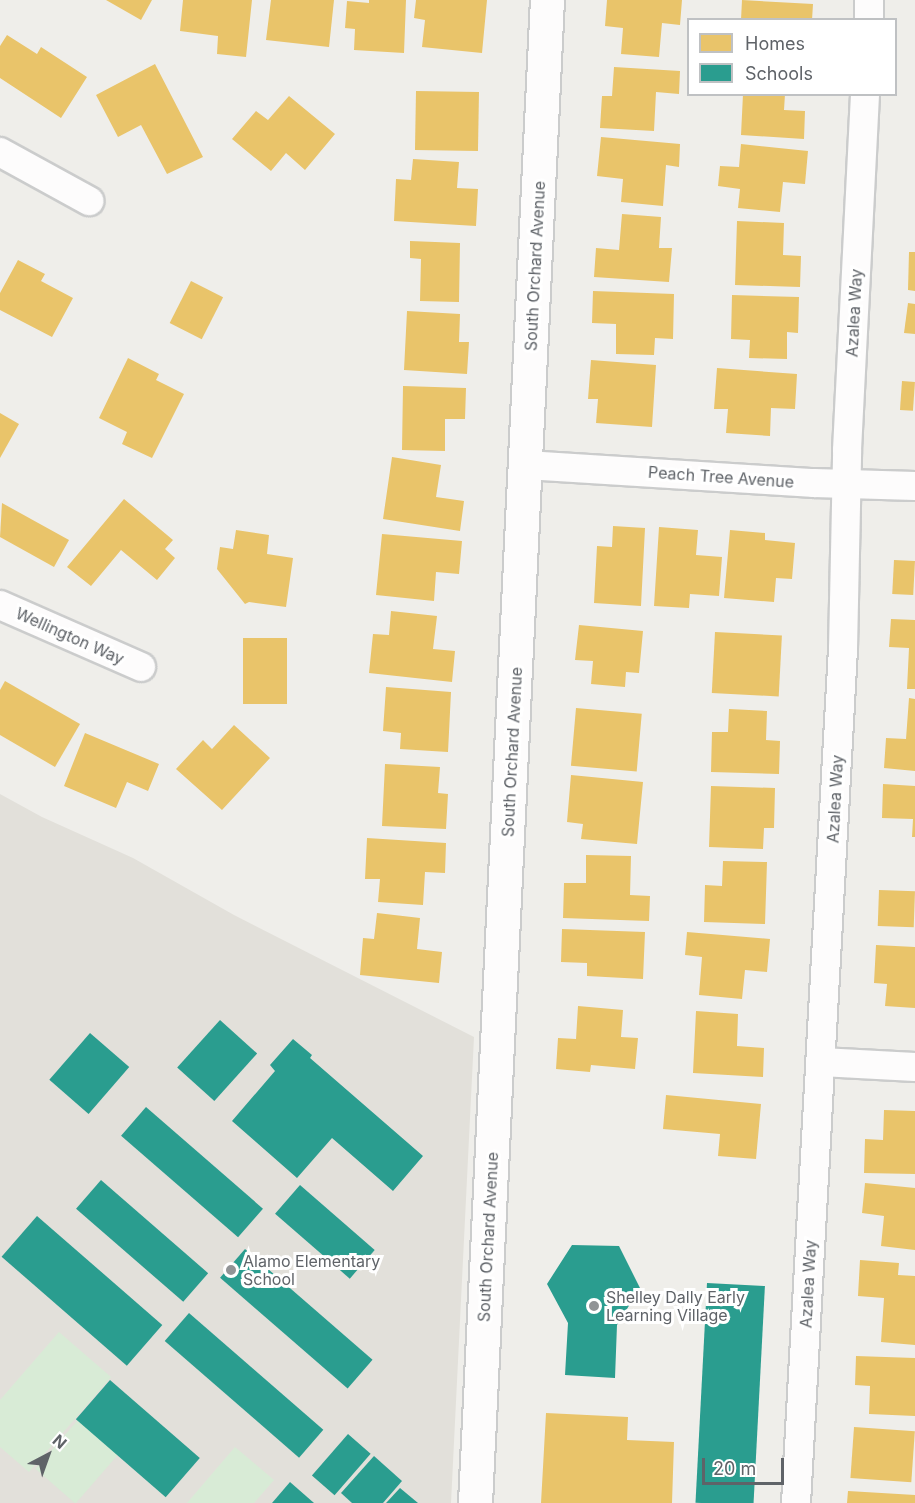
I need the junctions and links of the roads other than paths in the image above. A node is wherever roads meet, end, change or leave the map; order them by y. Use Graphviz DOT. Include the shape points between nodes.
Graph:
graph roads {
  1 [pos="547,0"];
  2 [pos="869,0"];
  3 [pos="868,18"];
  4 [pos="865,96"];
  5 [pos="0,152"];
  6 [pos="89,201"];
  7 [pos="526,465"];
  8 [pos="846,483"];
  9 [pos="915,486"];
  10 [pos="0,605"];
  11 [pos="141,667"];
  12 [pos="821,1062"];
  13 [pos="915,1067"];
  14 [pos="475,1503"];
  15 [pos="796,1503"];
  1 -- 7 [label="street, South Orchard Avenue"];
  2 -- 3 [label="street"];
  4 -- 8 [label="street, Azalea Way"];
  5 -- 6 [label="street"];
  7 -- 8 [label="street, Peach Tree Avenue"];
  7 -- 14 [label="street, South Orchard Avenue"];
  8 -- 9 [label="street, Peach Tree Avenue"];
  8 -- 12 [label="street, Azalea Way" via="843,649"];
  10 -- 11 [label="street, Wellington Way"];
  12 -- 13 [label="street"];
  12 -- 15 [label="street, Azalea Way"];
}
